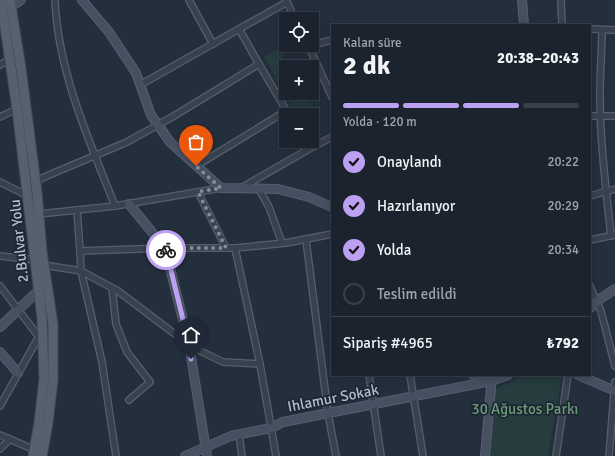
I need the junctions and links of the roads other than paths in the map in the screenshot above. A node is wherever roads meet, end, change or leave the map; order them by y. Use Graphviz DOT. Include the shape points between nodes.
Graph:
graph roads {
  1 [pos="1,0"];
  2 [pos="21,0"];
  3 [pos="55,0"];
  4 [pos="82,0"];
  5 [pos="189,0"];
  6 [pos="522,0"];
  7 [pos="561,0"];
  8 [pos="286,1"];
  9 [pos="11,3"];
  10 [pos="292,12"];
  11 [pos="2,21"];
  12 [pos="524,24"];
  13 [pos="562,24"];
  14 [pos="239,29"];
  15 [pos="591,29"];
  16 [pos="602,30"];
  17 [pos="615,30"];
  18 [pos="331,40"];
  19 [pos="319,43"];
  20 [pos="213,44"];
  21 [pos="313,52"];
  22 [pos="10,59"];
  23 [pos="260,64"];
  24 [pos="0,65"];
  25 [pos="140,85"];
  26 [pos="331,95"];
  27 [pos="285,108"];
  28 [pos="17,109"];
  29 [pos="591,116"];
  30 [pos="601,116"];
  31 [pos="615,116"];
  32 [pos="0,117"];
  33 [pos="279,118"];
  34 [pos="158,125"];
  35 [pos="331,138"];
  36 [pos="309,149"];
  37 [pos="95,156"];
  38 [pos="196,166"];
  39 [pos="35,181"];
  40 [pos="0,182"];
  41 [pos="221,188"];
  42 [pos="241,188"];
  43 [pos="259,189"];
  44 [pos="615,189"];
  45 [pos="198,192"];
  46 [pos="607,192"];
  47 [pos="28,196"];
  48 [pos="591,196"];
  49 [pos="129,204"];
  50 [pos="115,206"];
  51 [pos="331,207"];
  52 [pos="77,210"];
  53 [pos="39,214"];
  54 [pos="331,234"];
  55 [pos="613,235"];
  56 [pos="306,240"];
  57 [pos="591,240"];
  58 [pos="282,243"];
  59 [pos="165,248"];
  60 [pos="226,248"];
  61 [pos="235,248"];
  62 [pos="80,251"];
  63 [pos="0,256"];
  64 [pos="34,260"];
  65 [pos="44,265"];
  66 [pos="81,271"];
  67 [pos="0,286"];
  68 [pos="112,288"];
  69 [pos="591,288"];
  70 [pos="615,289"];
  71 [pos="38,291"];
  72 [pos="597,301"];
  73 [pos="591,307"];
  74 [pos="18,310"];
  75 [pos="0,327"];
  76 [pos="41,333"];
  77 [pos="189,344"];
  78 [pos="0,352"];
  79 [pos="260,364"];
  80 [pos="615,366"];
  81 [pos="18,373"];
  82 [pos="369,376"];
  83 [pos="410,376"];
  84 [pos="479,376"];
  85 [pos="503,376"];
  86 [pos="568,376"];
  87 [pos="580,376"];
  88 [pos="492,378"];
  89 [pos="615,382"];
  90 [pos="615,391"];
  91 [pos="414,396"];
  92 [pos="129,400"];
  93 [pos="1,402"];
  94 [pos="374,404"];
  95 [pos="328,413"];
  96 [pos="271,428"];
  97 [pos="239,434"];
  98 [pos="0,435"];
  99 [pos="10,439"];
  100 [pos="205,447"];
  101 [pos="0,449"];
  102 [pos="37,454"];
  103 [pos="116,456"];
  104 [pos="185,456"];
  105 [pos="207,456"];
  106 [pos="242,456"];
  107 [pos="276,456"];
  108 [pos="336,456"];
  109 [pos="381,456"];
  110 [pos="423,456"];
  111 [pos="485,456"];
  112 [pos="556,456"];
  113 [pos="609,456"];
  1 -- 11 [label="main road, 2.Bulvar Yolu"];
  2 -- 9 [label="street"];
  3 -- 37 [label="street" via="64,68"];
  4 -- 25 [label="street" via="109,32 136,73"];
  5 -- 20 [label="street"];
  6 -- 12 [label="street"];
  7 -- 13 [label="street"];
  8 -- 10 [label="street"];
  8 -- 14 [label="street"];
  9 -- 39 [label="main road, 2.Bulvar Yolu"];
  11 -- 22 [label="main road, 2.Bulvar Yolu"];
  14 -- 20 [label="street"];
  14 -- 23 [label="street"];
  15 -- 16 [label="street"];
  16 -- 17 [label="street"];
  16 -- 30 [label="street"];
  18 -- 19 [label="street"];
  20 -- 25 [label="street"];
  21 -- 26 [label="street"];
  22 -- 24 [label="street"];
  22 -- 28 [label="main road, 2.Bulvar Yolu"];
  23 -- 27 [label="street"];
  23 -- 34 [label="street"];
  25 -- 34 [label="street" via="150,114"];
  28 -- 32 [label="street"];
  28 -- 47 [label="main road, 2.Bulvar Yolu"];
  29 -- 30 [label="street"];
  30 -- 31 [label="street"];
  30 -- 46 [label="street"];
  33 -- 38 [label="street"];
  34 -- 37 [label="street"];
  34 -- 38 [label="street" via="170,142"];
  35 -- 36 [label="street"];
  36 -- 42 [label="street"];
  37 -- 39 [label="street"];
  37 -- 50 [label="street"];
  38 -- 41 [label="street"];
  39 -- 53 [label="main road, 2.Bulvar Yolu"];
  40 -- 47 [label="street"];
  41 -- 42 [label="street"];
  41 -- 45 [label="street"];
  42 -- 43 [label="street"];
  43 -- 51 [label="street" via="278,189 309,197"];
  43 -- 58 [label="street" via="269,206"];
  44 -- 46 [label="street"];
  45 -- 49 [label="street"];
  45 -- 60 [label="street"];
  46 -- 48 [label="street"];
  46 -- 55 [label="street"];
  47 -- 64 [label="main road, 2.Bulvar Yolu"];
  49 -- 50 [label="street"];
  49 -- 59 [label="street"];
  50 -- 52 [label="street"];
  52 -- 53 [label="street"];
  52 -- 62 [label="street"];
  53 -- 65 [label="main road, 2.Bulvar Yolu"];
  54 -- 56 [label="street"];
  55 -- 57 [label="street"];
  56 -- 58 [label="street"];
  56 -- 95 [label="street"];
  58 -- 61 [label="street"];
  59 -- 60 [label="street"];
  59 -- 62 [label="street"];
  59 -- 77 [label="street"];
  60 -- 61 [label="street"];
  61 -- 79 [label="street"];
  62 -- 66 [label="street"];
  63 -- 64 [label="street"];
  64 -- 65 [label="street"];
  64 -- 71 [label="main road, 2.Bulvar Yolu"];
  65 -- 66 [label="street"];
  65 -- 102 [label="main road, 2.Bulvar Yolu" via="52,324 53,380 48,423"];
  66 -- 68 [label="street"];
  66 -- 103 [label="street" via="102,362"];
  67 -- 74 [label="street"];
  68 -- 77 [label="street"];
  68 -- 92 [label="street" via="116,324 126,352 150,382"];
  69 -- 72 [label="street"];
  70 -- 72 [label="street"];
  71 -- 74 [label="street"];
  71 -- 76 [label="main road, 2.Bulvar Yolu"];
  72 -- 73 [label="street"];
  72 -- 80 [label="street"];
  74 -- 75 [label="street"];
  74 -- 76 [label="street"];
  76 -- 81 [label="street"];
  76 -- 102 [label="main road, 2.Bulvar Yolu" via="44,379"];
  77 -- 79 [label="street" via="223,362"];
  77 -- 100 [label="street"];
  78 -- 81 [label="street"];
  79 -- 96 [label="street"];
  81 -- 93 [label="street"];
  82 -- 94 [label="street"];
  83 -- 91 [label="street"];
  84 -- 88 [label="street"];
  85 -- 88 [label="street, Ihlamur Sokak"];
  86 -- 112 [label="street"];
  87 -- 90 [label="street"];
  88 -- 91 [label="street, Ihlamur Sokak"];
  88 -- 111 [label="street"];
  89 -- 90 [label="street"];
  90 -- 113 [label="street"];
  91 -- 94 [label="street, Ihlamur Sokak"];
  91 -- 110 [label="street"];
  94 -- 95 [label="street, Ihlamur Sokak"];
  94 -- 109 [label="street"];
  95 -- 96 [label="street, Ihlamur Sokak" via="283,422"];
  95 -- 108 [label="street"];
  96 -- 97 [label="street, Ihlamur Sokak"];
  96 -- 107 [label="street"];
  97 -- 100 [label="street, Ihlamur Sokak"];
  97 -- 106 [label="street"];
  98 -- 99 [label="street"];
  99 -- 101 [label="street"];
  99 -- 102 [label="street"];
  100 -- 104 [label="street, Ihlamur Sokak"];
  100 -- 105 [label="street"];
}
